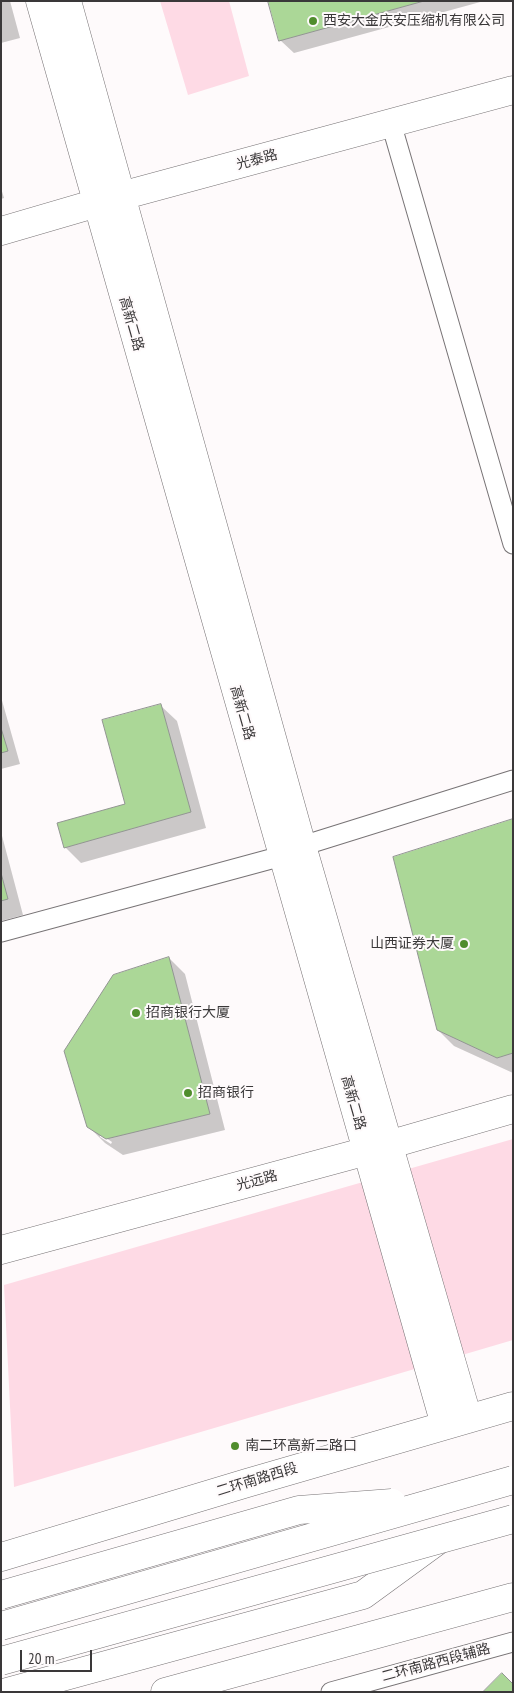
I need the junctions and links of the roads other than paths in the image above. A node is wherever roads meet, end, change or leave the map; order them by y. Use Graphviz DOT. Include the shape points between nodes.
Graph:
graph roads {
  1 [pos="40,1"];
  2 [pos="67,1"];
  3 [pos="513,90"];
  4 [pos="391,123"];
  5 [pos="109,200"];
  6 [pos="1,231"];
  7 [pos="513,544"];
  8 [pos="513,780"];
  9 [pos="292,851"];
  10 [pos="1,932"];
  11 [pos="513,1109"];
  12 [pos="378,1148"];
  13 [pos="1,1250"];
  14 [pos="513,1406"];
  15 [pos="457,1422"];
  16 [pos="513,1480"];
  17 [pos="446,1499"];
  18 [pos="513,1519"];
  19 [pos="438,1540"];
  20 [pos="1,1557"];
  21 [pos="1,1595"];
  22 [pos="513,1597"];
  23 [pos="1,1626"];
  24 [pos="513,1642"];
  25 [pos="1,1661"];
  26 [pos="7,1692"];
  27 [pos="165,1692"];
  28 [pos="331,1692"];
  1 -- 5 [label="main road, 高新二路"];
  2 -- 5 [label="main road, 高新二路"];
  3 -- 4 [label="main road, 光泰路"];
  4 -- 5 [label="main road, 光泰路"];
  4 -- 7 [label="street"];
  5 -- 6 [label="main road, 光泰路"];
  5 -- 9 [label="main road, 高新二路"];
  8 -- 9 [label="street"];
  9 -- 10 [label="street"];
  9 -- 12 [label="main road, 高新二路"];
  11 -- 12 [label="main road, 光远路"];
  12 -- 13 [label="main road, 光远路"];
  12 -- 15 [label="main road, 高新二路"];
  14 -- 15 [label="main road, 二环南路西段"];
  15 -- 20 [label="main road, 二环南路西段"];
  16 -- 17 [label="main road, bridge"];
  17 -- 21 [label="main road, bridge" via="299,1510"];
  17 -- 23 [label="main road, bridge"];
  18 -- 19 [label="main road, bridge"];
  19 -- 25 [label="main road, bridge"];
  19 -- 26 [label="main road" via="364,1595"];
  22 -- 27 [label="main road"];
  24 -- 28 [label="street, 二环南路西段辅路"];
}
